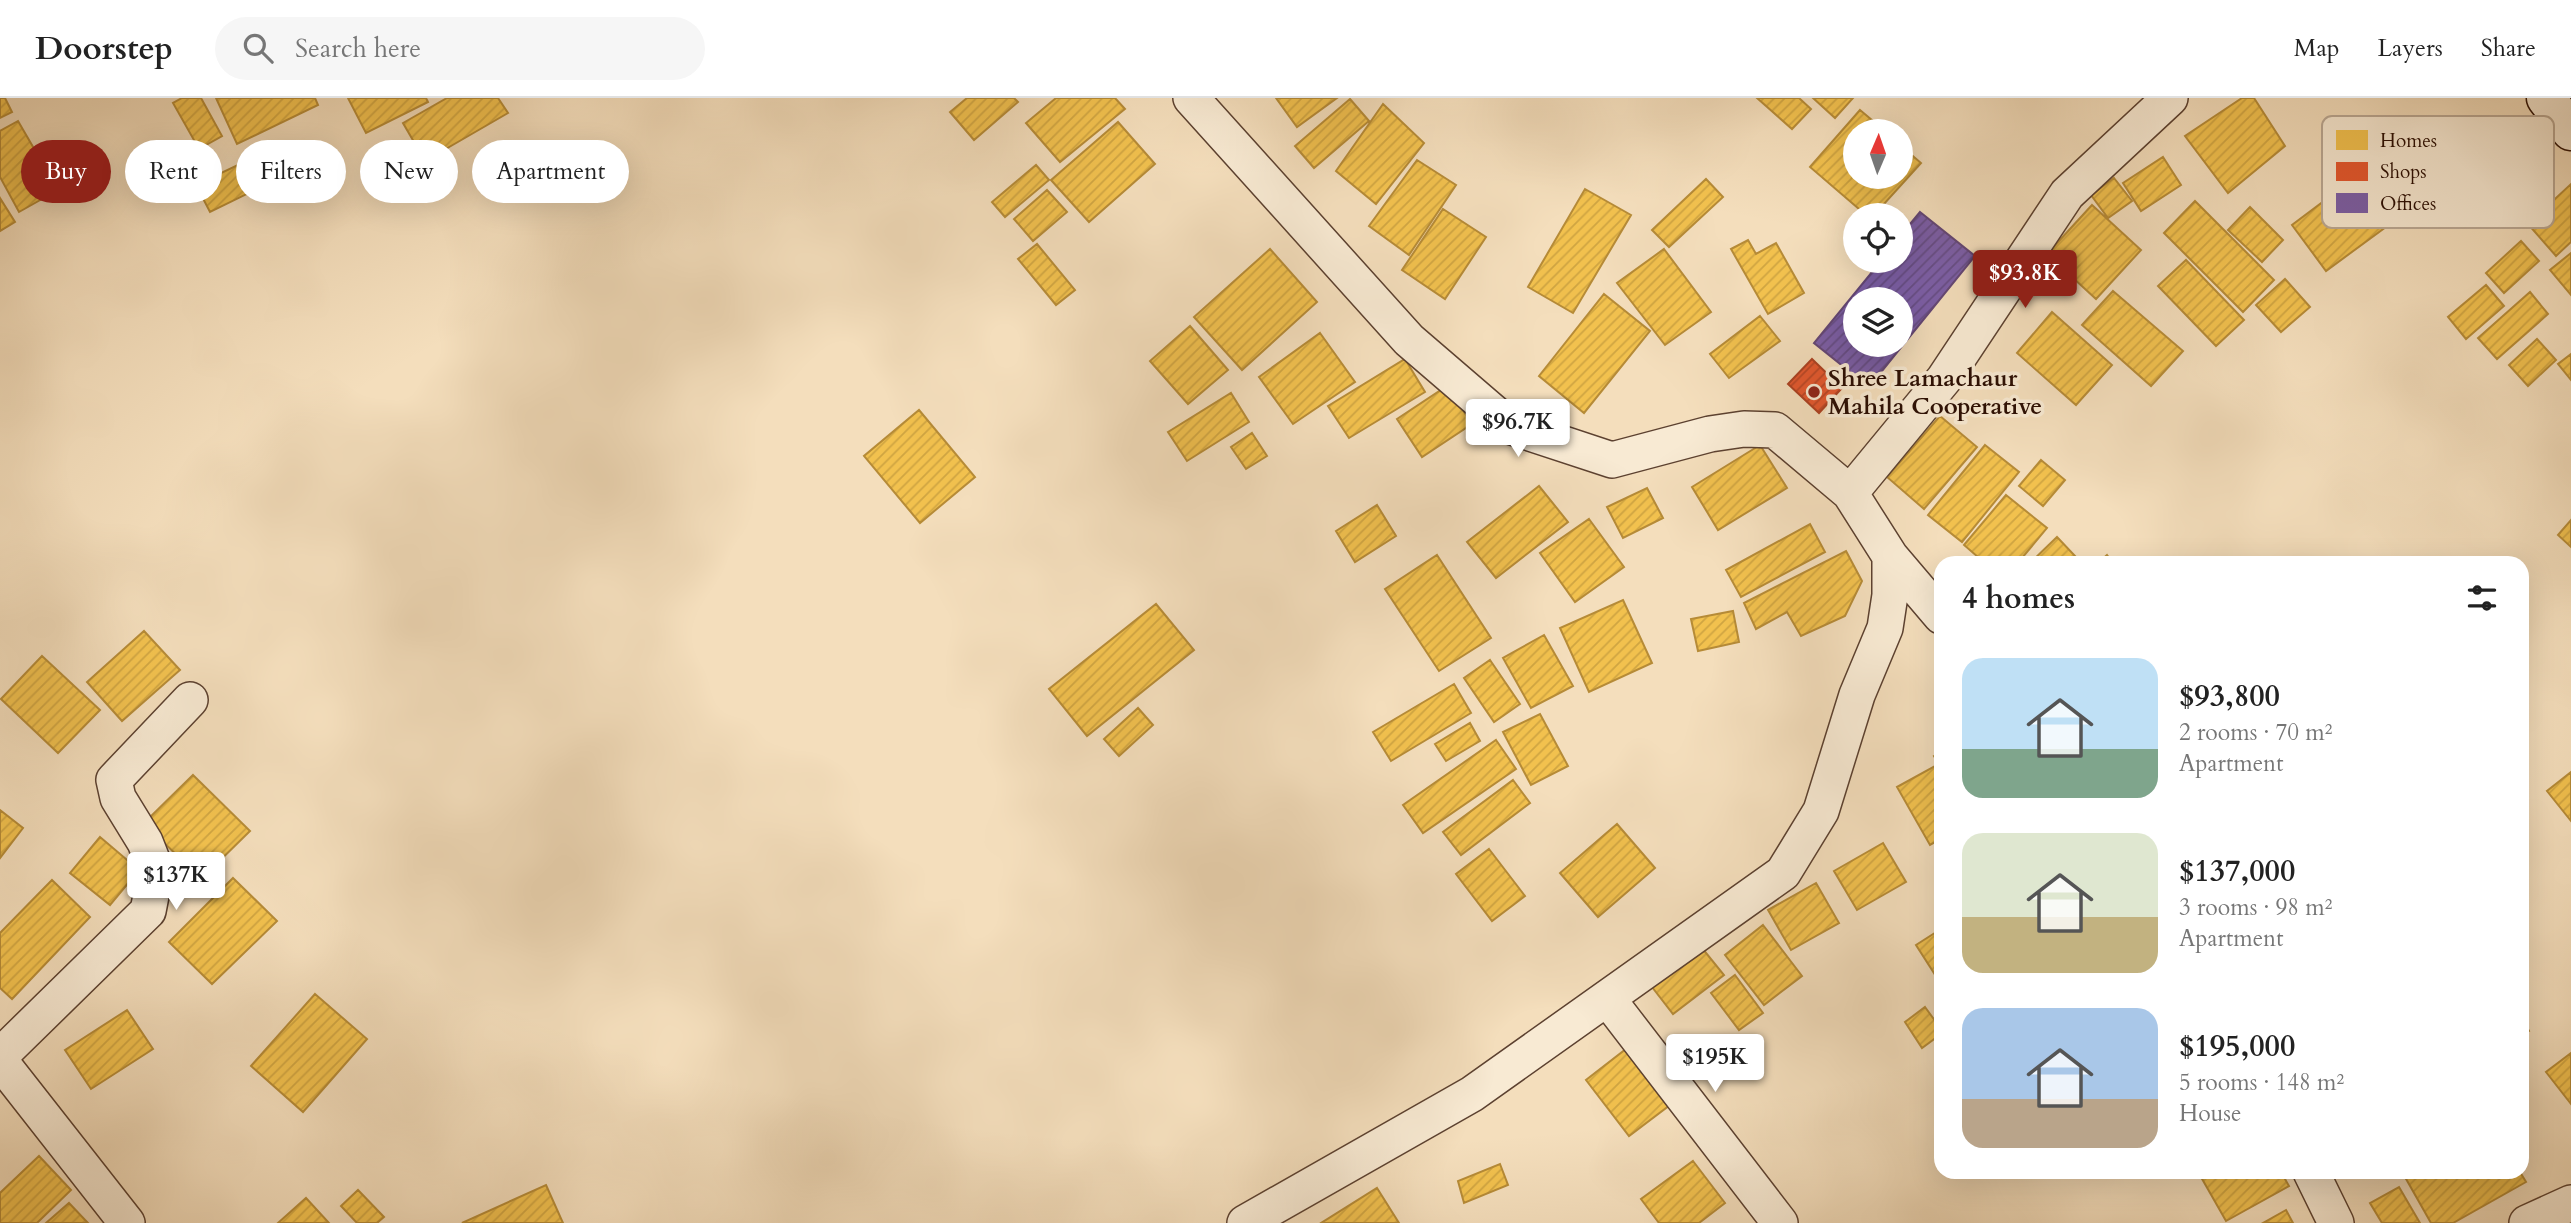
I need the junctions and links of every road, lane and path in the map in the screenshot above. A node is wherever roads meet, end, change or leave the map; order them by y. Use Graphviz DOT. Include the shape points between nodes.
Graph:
graph roads {
  1 [pos="1191,98"];
  2 [pos="2170,98"];
  3 [pos="2546,98"];
  4 [pos="2571,131"];
  5 [pos="1850,493"];
  6 [pos="1890,556"];
  7 [pos="1934,608"];
  8 [pos="190,700"];
  9 [pos="1607,998"];
  10 [pos="0,1056"];
  11 [pos="0,1061"];
  12 [pos="2314,1179"];
  13 [pos="2571,1203"];
  14 [pos="127,1223"];
  15 [pos="1245,1223"];
  16 [pos="1780,1223"];
  17 [pos="2336,1223"];
  18 [pos="2527,1223"];
  1 -- 5 [label="street" via="1409,340 1509,426 1612,460 1710,433 1775,430"];
  2 -- 5 [label="street" via="2067,194 1944,379"];
  3 -- 4 [label="main road"];
  5 -- 6 [label="street"];
  6 -- 7 [label="street"];
  6 -- 9 [label="street" via="1885,628 1857,695 1821,811 1783,873"];
  8 -- 10 [label="street" via="114,780 118,798 156,870 148,911"];
  9 -- 15 [label="street" via="1472,1094"];
  9 -- 16 [label="street"];
  11 -- 14 [label="street"];
  12 -- 17 [label="street"];
  13 -- 18 [label="street"];
}
